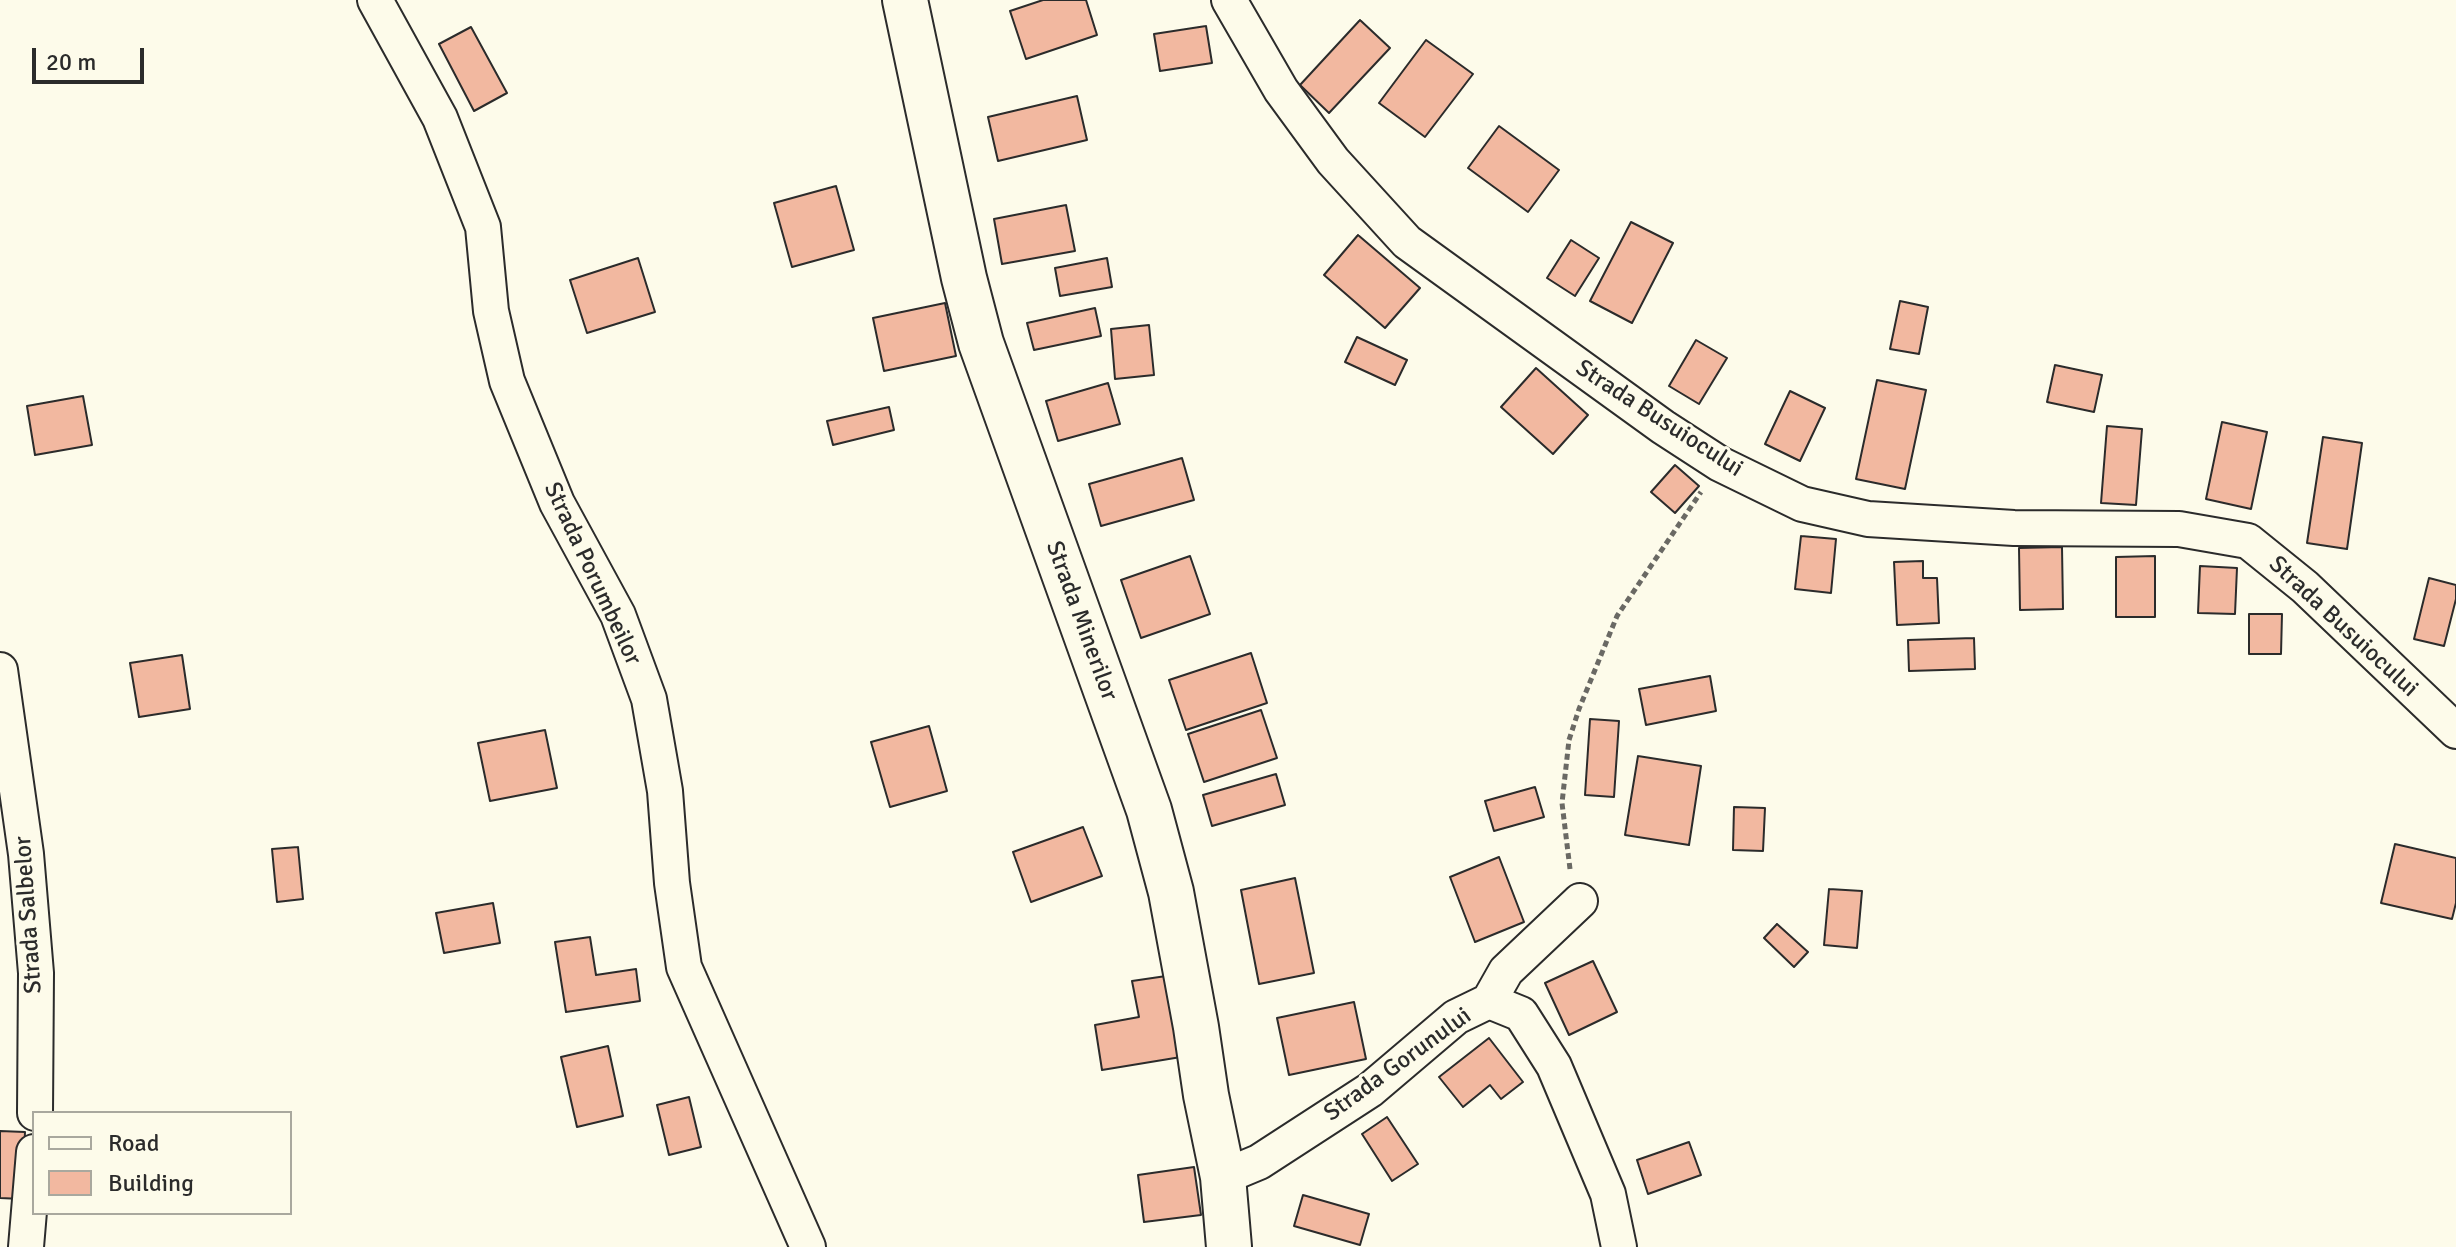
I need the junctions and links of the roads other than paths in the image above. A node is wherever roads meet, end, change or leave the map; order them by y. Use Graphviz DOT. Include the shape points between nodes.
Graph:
graph roads {
  1 [pos="375,0"];
  2 [pos="905,0"];
  3 [pos="1229,0"];
  4 [pos="0,670"];
  5 [pos="2456,731"];
  6 [pos="1580,901"];
  7 [pos="1489,1001"];
  8 [pos="35,1111"];
  9 [pos="32,1176"];
  10 [pos="1223,1177"];
  11 [pos="26,1247"];
  12 [pos="808,1247"];
  13 [pos="1229,1247"];
  14 [pos="1619,1247"];
  1 -- 12 [label="street, Strada Porumbeilor" via="440,118 483,227 491,311 507,381 557,503 618,615 649,699 684,967"];
  2 -- 10 [label="main road, Strada Minerilor" via="981,343 1149,810 1168,878"];
  3 -- 5 [label="street, Strada Busuiocului" via="1281,90 1333,161 1407,242 1720,464 1802,504 1868,519 2014,528 2179,529 2248,541 2305,587"];
  4 -- 8 [label="street, Strada Salbelor" via="26,854 36,973"];
  6 -- 7 [label="street" via="1506,971"];
  7 -- 10 [label="street, Strada Gorunului" via="1456,1017 1370,1090 1259,1162"];
  7 -- 14 [label="street, Strada Gorunului" via="1521,1014 1554,1066 1608,1194"];
  9 -- 11 [label="street"];
  10 -- 13 [label="main road, Strada Minerilor"];
}
